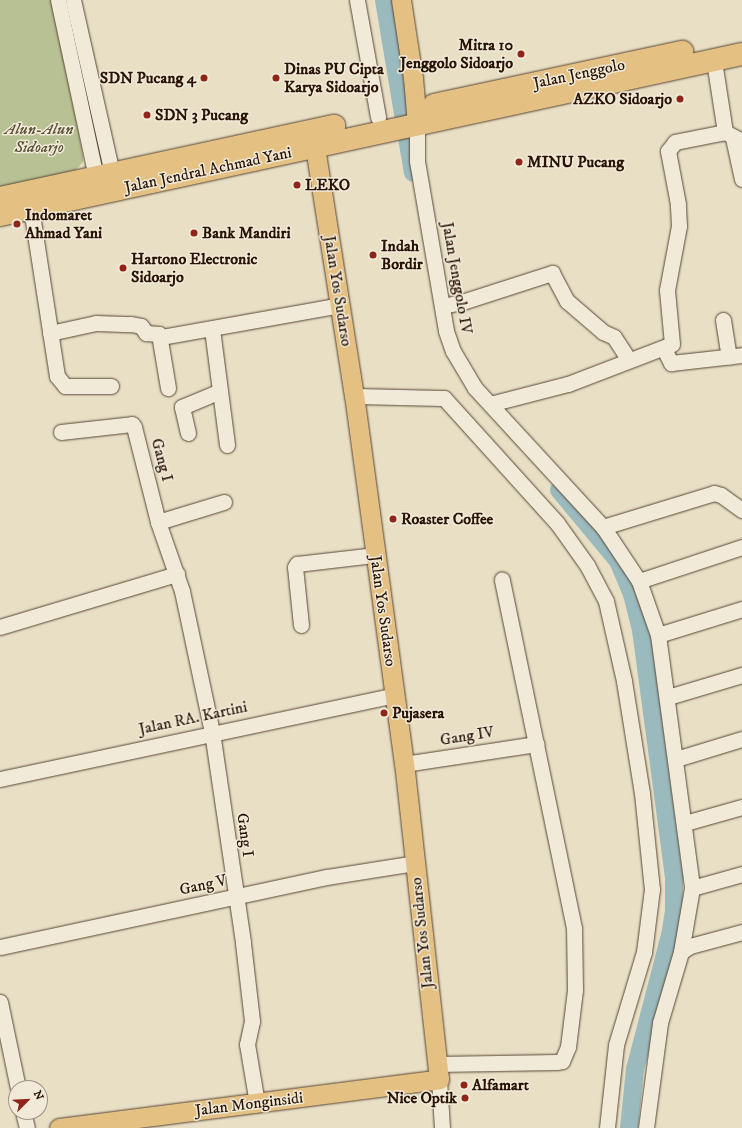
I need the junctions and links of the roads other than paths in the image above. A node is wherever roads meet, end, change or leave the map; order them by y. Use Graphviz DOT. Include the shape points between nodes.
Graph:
graph roads {
  1 [pos="58,0"];
  2 [pos="74,0"];
  3 [pos="357,0"];
  4 [pos="401,0"];
  5 [pos="742,39"];
  6 [pos="742,54"];
  7 [pos="714,60"];
  8 [pos="400,119"];
  9 [pos="734,137"];
  10 [pos="315,146"];
  11 [pos="742,179"];
  12 [pos="103,181"];
  13 [pos="0,198"];
  14 [pos="31,208"];
  15 [pos="0,215"];
  16 [pos="341,305"];
  17 [pos="442,306"];
  18 [pos="723,320"];
  19 [pos="212,329"];
  20 [pos="50,333"];
  21 [pos="161,337"];
  22 [pos="664,349"];
  23 [pos="736,356"];
  24 [pos="629,360"];
  25 [pos="111,386"];
  26 [pos="168,388"];
  27 [pos="220,391"];
  28 [pos="354,396"];
  29 [pos="490,404"];
  30 [pos="61,432"];
  31 [pos="188,433"];
  32 [pos="227,445"];
  33 [pos="224,502"];
  34 [pos="742,510"];
  35 [pos="158,522"];
  36 [pos="603,527"];
  37 [pos="742,547"];
  38 [pos="375,555"];
  39 [pos="177,574"];
  40 [pos="502,579"];
  41 [pos="639,581"];
  42 [pos="742,609"];
  43 [pos="301,625"];
  44 [pos="0,627"];
  45 [pos="658,635"];
  46 [pos="742,675"];
  47 [pos="394,695"];
  48 [pos="668,697"];
  49 [pos="212,732"];
  50 [pos="742,739"];
  51 [pos="536,744"];
  52 [pos="676,759"];
  53 [pos="404,764"];
  54 [pos="0,779"];
  55 [pos="742,807"];
  56 [pos="685,823"];
  57 [pos="415,863"];
  58 [pos="742,874"];
  59 [pos="692,888"];
  60 [pos="235,897"];
  61 [pos="742,932"];
  62 [pos="0,947"];
  63 [pos="681,952"];
  64 [pos="0,1002"];
  65 [pos="438,1072"];
  66 [pos="16,1080"];
  67 [pos="257,1102"];
  68 [pos="60,1128"];
  69 [pos="442,1128"];
  70 [pos="607,1128"];
  71 [pos="646,1128"];
  1 -- 12 [label="street"];
  2 -- 12 [label="street"];
  3 -- 8 [label="street, Jalan Jenggolo IV"];
  4 -- 8 [label="main road"];
  5 -- 8 [label="highway, Jalan Jenggolo"];
  6 -- 7 [label="highway, Jalan Jenggolo"];
  7 -- 8 [label="highway, Jalan Jenggolo"];
  7 -- 9 [label="street"];
  8 -- 10 [label="highway, Jalan Jendral Achmad Yani"];
  8 -- 12 [label="highway, Jalan Jendral Achmad Yani"];
  8 -- 17 [label="street, Jalan Jenggolo IV" via="417,161"];
  9 -- 11 [label="street"];
  9 -- 22 [label="street" via="675,142 668,151 678,204 679,226 667,290 673,340"];
  10 -- 12 [label="highway, Jalan Jendral Achmad Yani"];
  10 -- 16 [label="main road, Jalan Yos Sudarso"];
  12 -- 13 [label="highway, Jalan Jendral Achmad Yani"];
  12 -- 14 [label="highway, Jalan Jendral Achmad Yani"];
  14 -- 15 [label="highway, Jalan Jendral Achmad Yani"];
  14 -- 20 [label="street"];
  16 -- 19 [label="street"];
  16 -- 28 [label="main road, Jalan Yos Sudarso"];
  17 -- 24 [label="street" via="462,302 551,270 567,301 603,332 614,337"];
  17 -- 29 [label="street, Jalan Jenggolo IV" via="453,351 471,383"];
  18 -- 23 [label="street"];
  19 -- 21 [label="street"];
  19 -- 27 [label="street"];
  20 -- 21 [label="street" via="96,323 131,324 142,326 146,333 159,334"];
  20 -- 25 [label="street" via="60,382 65,386"];
  21 -- 26 [label="street"];
  22 -- 23 [label="street" via="671,363"];
  22 -- 24 [label="street"];
  24 -- 29 [label="street" via="568,384"];
  27 -- 31 [label="street" via="182,407"];
  27 -- 32 [label="street"];
  28 -- 38 [label="main road, Jalan Yos Sudarso"];
  28 -- 70 [label="street" via="444,398 557,523 587,565 606,601 624,680 642,793 652,889 644,952 616,1045"];
  29 -- 36 [label="street, Jalan Jenggolo IV"];
  30 -- 35 [label="street, Gang I" via="133,425"];
  33 -- 35 [label="street"];
  34 -- 36 [label="street" via="733,502 714,493"];
  35 -- 39 [label="street, Gang I"];
  36 -- 41 [label="street, Jalan Jenggolo IV"];
  37 -- 41 [label="street"];
  38 -- 43 [label="street" via="297,564 295,567"];
  38 -- 47 [label="main road, Jalan Yos Sudarso"];
  39 -- 44 [label="street"];
  39 -- 49 [label="street, Gang I"];
  40 -- 51 [label="street"];
  41 -- 45 [label="street, Jalan Jenggolo IV"];
  42 -- 45 [label="street"];
  45 -- 48 [label="street, Jalan Jenggolo IV"];
  46 -- 48 [label="street"];
  47 -- 49 [label="street, Jalan RA. Kartini"];
  47 -- 53 [label="main road, Jalan Yos Sudarso"];
  48 -- 52 [label="street, Jalan Jenggolo IV"];
  49 -- 54 [label="street, Jalan RA. Kartini"];
  49 -- 60 [label="street, Gang I"];
  50 -- 52 [label="street"];
  51 -- 53 [label="street, Gang IV"];
  51 -- 65 [label="street" via="574,928 575,990 568,1047 562,1061 557,1062"];
  52 -- 56 [label="street, Jalan Jenggolo IV"];
  53 -- 57 [label="main road, Jalan Yos Sudarso"];
  55 -- 56 [label="street"];
  56 -- 59 [label="street, Jalan Jenggolo IV"];
  57 -- 60 [label="street, Gang V" via="327,877"];
  57 -- 65 [label="main road, Jalan Yos Sudarso"];
  58 -- 59 [label="street"];
  59 -- 63 [label="street, Jalan Jenggolo IV"];
  60 -- 62 [label="street, Gang V"];
  60 -- 67 [label="street, Gang I" via="252,1021 247,1044"];
  61 -- 63 [label="street" via="690,946"];
  63 -- 71 [label="street, Jalan Jenggolo IV" via="660,1023"];
  64 -- 66 [label="street"];
  65 -- 67 [label="main road, Jalan Monginsidi"];
  65 -- 69 [label="street"];
  67 -- 68 [label="main road, Jalan Monginsidi"];
}
